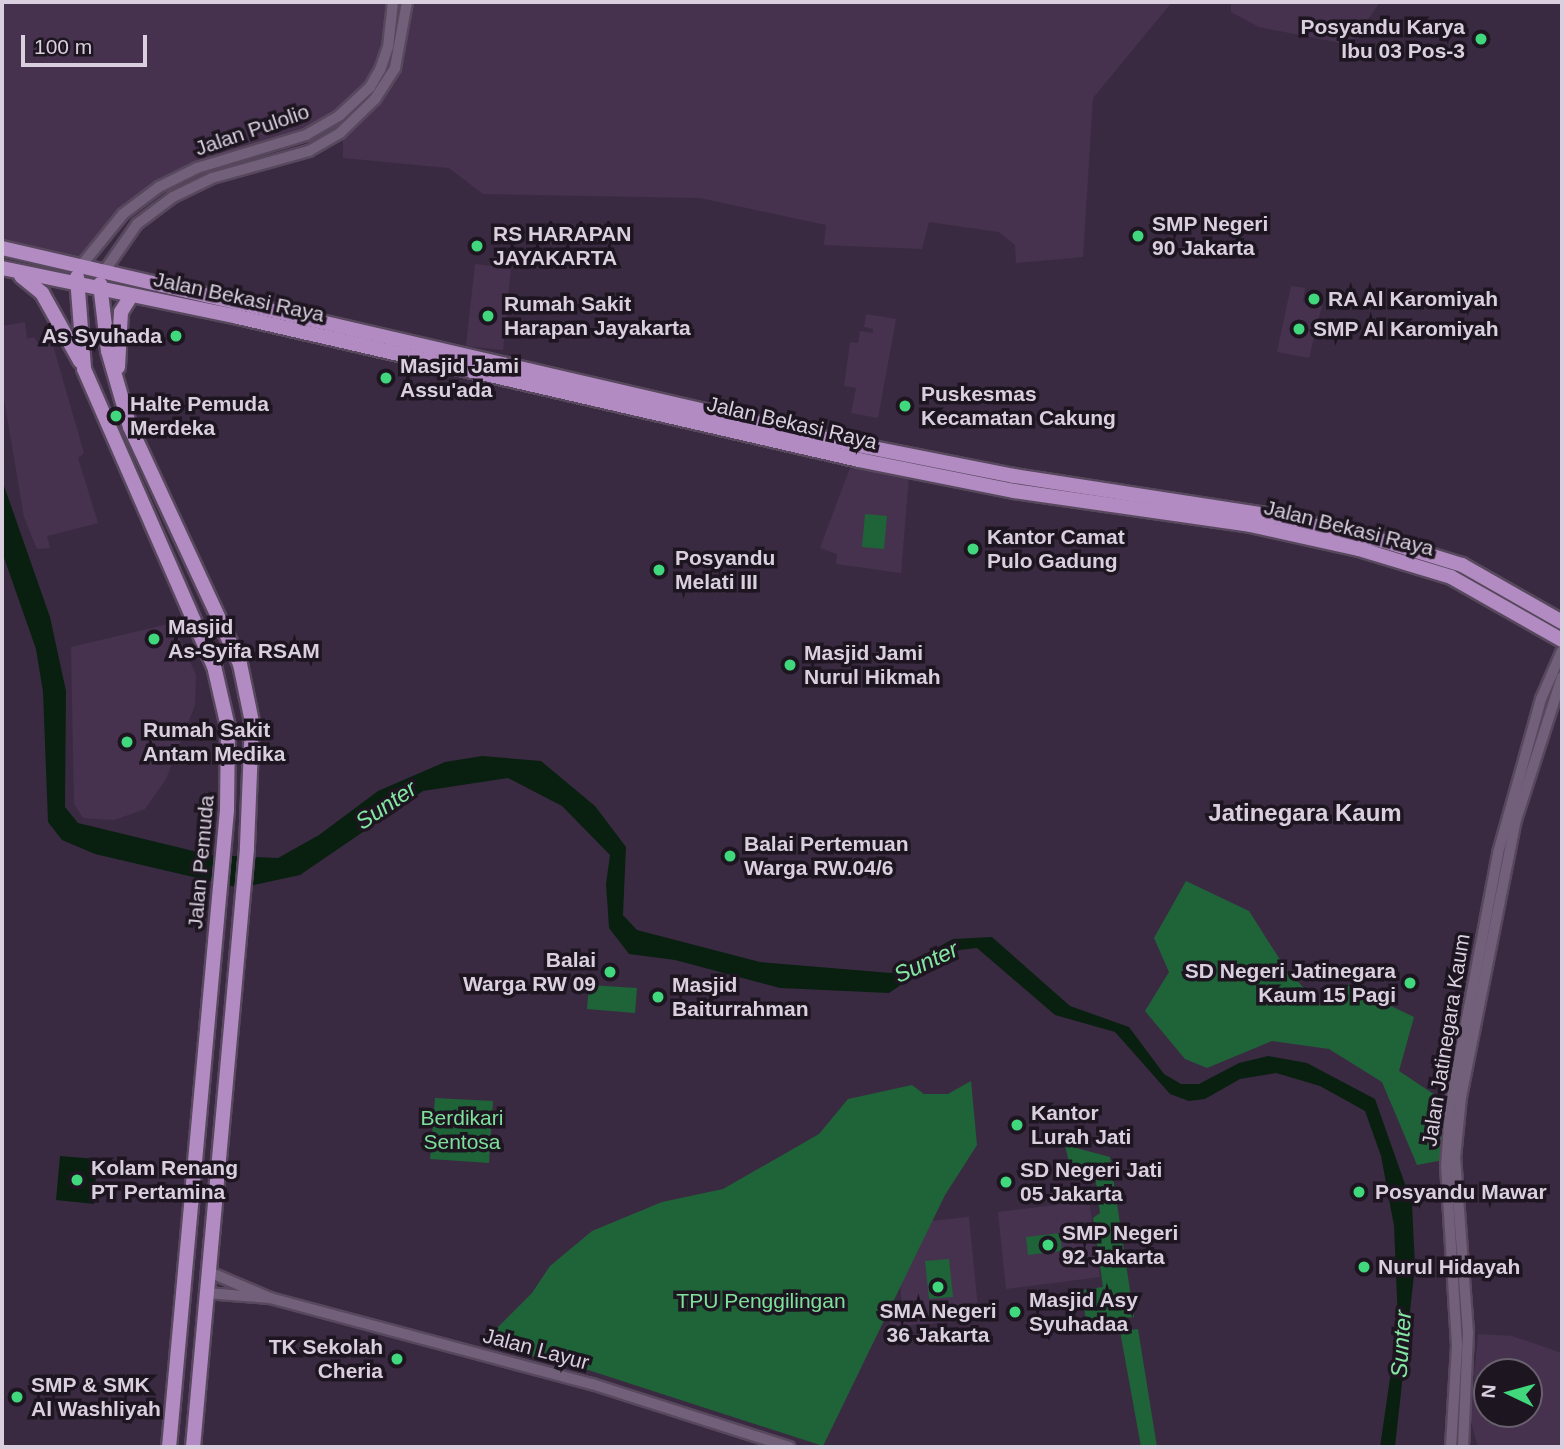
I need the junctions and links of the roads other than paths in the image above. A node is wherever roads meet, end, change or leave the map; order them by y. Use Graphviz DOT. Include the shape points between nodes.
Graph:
graph roads {
  1 [pos="394,2"];
  2 [pos="407,2"];
  3 [pos="241,154"];
  4 [pos="246,167"];
  5 [pos="123,214"];
  6 [pos="136,224"];
  7 [pos="2,248"];
  8 [pos="80,267"];
  9 [pos="8,270"];
  10 [pos="103,273"];
  11 [pos="75,286"];
  12 [pos="99,291"];
  13 [pos="131,296"];
  14 [pos="239,311"];
  15 [pos="84,369"];
  16 [pos="118,390"];
  17 [pos="1562,621"];
  18 [pos="1562,640"];
  19 [pos="1562,651"];
  20 [pos="1562,677"];
  21 [pos="1518,796"];
  22 [pos="209,1012"];
  23 [pos="232,1013"];
  24 [pos="207,1271"];
  25 [pos="206,1293"];
  26 [pos="270,1298"];
  27 [pos="169,1447"];
  28 [pos="193,1447"];
  29 [pos="789,1447"];
  30 [pos="1451,1447"];
  31 [pos="1463,1447"];
  1 -- 3 [label="street, Jalan Pulolio" via="388,47 370,87 340,115 306,135"];
  2 -- 4 [label="street, Jalan Pulolio" via="395,68 375,99 330,141 296,156"];
  3 -- 4 [label="street"];
  3 -- 5 [label="street, Jalan Pulolio" via="175,178"];
  4 -- 6 [label="street, Jalan Pulolio" via="194,186"];
  5 -- 6 [label="street"];
  5 -- 8 [label="street, Jalan Pulolio"];
  6 -- 10 [label="street, Jalan Pulolio"];
  7 -- 8 [label="main road, Jalan Bekasi Raya"];
  8 -- 10 [label="main road, Jalan Bekasi Raya"];
  8 -- 11 [label="main road, Jalan Pemuda"];
  9 -- 11 [label="main road, Jalan Bekasi Raya"];
  9 -- 15 [label="main road" via="42,293"];
  10 -- 12 [label="main road, Jalan Pemuda"];
  10 -- 14 [label="main road, Jalan Bekasi Raya"];
  11 -- 12 [label="main road, Jalan Bekasi Raya"];
  11 -- 15 [label="main road, Jalan Pemuda"];
  12 -- 13 [label="main road, Jalan Bekasi Raya"];
  12 -- 16 [label="main road, Jalan Pemuda"];
  13 -- 14 [label="main road, Jalan Bekasi Raya"];
  13 -- 16 [label="main road" via="121,312"];
  14 -- 17 [label="main road, Jalan Bekasi Raya" via="847,443 1014,476 1272,516 1384,541 1462,565"];
  14 -- 18 [label="main road, Jalan Bekasi Raya" via="882,465 1014,491 1250,525 1359,549 1451,577"];
  15 -- 22 [label="main road, Jalan Pemuda" via="214,666 229,744"];
  16 -- 23 [label="main road, Jalan Pemuda" via="130,427 240,664 253,722"];
  19 -- 21 [label="street, Jalan Jatinegara Kaum" via="1541,699"];
  20 -- 21 [label="street, Jalan Jatinegara Kaum"];
  21 -- 30 [label="street, Jalan Jatinegara Kaum" via="1498,853 1448,1130 1457,1345"];
  21 -- 31 [label="street, Jalan Jatinegara Kaum" via="1457,1129 1455,1173 1468,1332"];
  22 -- 23 [label="main road"];
  22 -- 27 [label="main road, Jalan Pemuda"];
  23 -- 24 [label="main road, Jalan Pemuda"];
  24 -- 25 [label="main road, Jalan Pemuda"];
  24 -- 26 [label="street, Jalan Layur"];
  25 -- 26 [label="street, Jalan Layur"];
  25 -- 28 [label="main road, Jalan Pemuda"];
  26 -- 29 [label="street, Jalan Layur" via="592,1384"];
}
